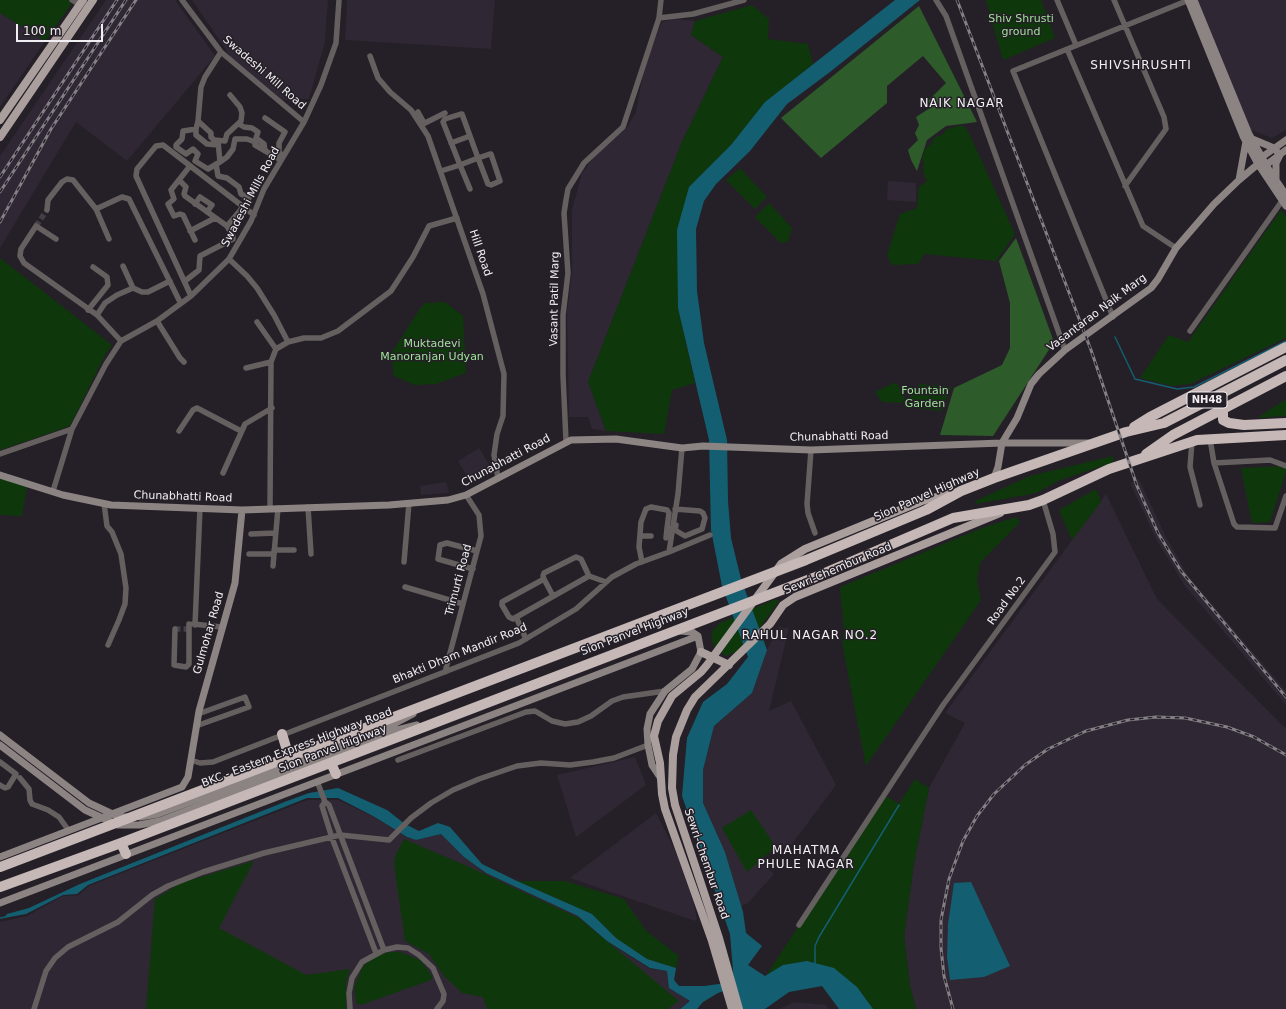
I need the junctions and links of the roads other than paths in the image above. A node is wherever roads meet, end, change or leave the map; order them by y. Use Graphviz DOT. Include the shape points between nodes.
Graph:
graph roads {
  1 [pos="72,0"];
  2 [pos="93,0"];
  3 [pos="182,0"];
  4 [pos="339,0"];
  5 [pos="661,0"];
  6 [pos="744,0"];
  7 [pos="1057,0"];
  8 [pos="1114,0"];
  9 [pos="1188,0"];
  10 [pos="1194,0"];
  11 [pos="937,1"];
  12 [pos="82,2"];
  13 [pos="659,18"];
  14 [pos="72,24"];
  15 [pos="1124,26"];
  16 [pos="1076,45"];
  17 [pos="1067,49"];
  18 [pos="221,52"];
  19 [pos="370,56"];
  20 [pos="48,59"];
  21 [pos="230,95"];
  22 [pos="418,112"];
  23 [pos="445,113"];
  24 [pos="266,118"];
  25 [pos="0,120"];
  26 [pos="198,121"];
  27 [pos="304,122"];
  28 [pos="239,124"];
  29 [pos="422,124"];
  30 [pos="196,129"];
  31 [pos="0,136"];
  32 [pos="470,136"];
  33 [pos="235,139"];
  34 [pos="1248,139"];
  35 [pos="1286,140"];
  36 [pos="225,141"];
  37 [pos="256,141"];
  38 [pos="218,143"];
  39 [pos="451,143"];
  40 [pos="1274,148"];
  41 [pos="1286,150"];
  42 [pos="1280,155"];
  43 [pos="282,158"];
  44 [pos="478,158"];
  45 [pos="1260,161"];
  46 [pos="218,163"];
  47 [pos="460,165"];
  48 [pos="1266,165"];
  49 [pos="190,166"];
  50 [pos="441,171"];
  51 [pos="179,180"];
  52 [pos="1238,180"];
  53 [pos="1276,180"];
  54 [pos="1126,186"];
  55 [pos="1284,186"];
  56 [pos="470,189"];
  57 [pos="249,198"];
  58 [pos="1285,199"];
  59 [pos="195,204"];
  60 [pos="243,207"];
  61 [pos="96,208"];
  62 [pos="47,210"];
  63 [pos="207,212"];
  64 [pos="254,215"];
  65 [pos="215,218"];
  66 [pos="457,218"];
  67 [pos="227,226"];
  68 [pos="190,231"];
  69 [pos="56,239"];
  70 [pos="109,239"];
  71 [pos="194,240"];
  72 [pos="1176,248"];
  73 [pos="229,259"];
  74 [pos="123,266"];
  75 [pos="93,267"];
  76 [pos="170,281"];
  77 [pos="185,281"];
  78 [pos="133,288"];
  79 [pos="192,296"];
  80 [pos="180,302"];
  81 [pos="88,310"];
  82 [pos="97,315"];
  83 [pos="1113,317"];
  84 [pos="157,321"];
  85 [pos="257,322"];
  86 [pos="1190,331"];
  87 [pos="121,341"];
  88 [pos="288,342"];
  89 [pos="1286,347"];
  90 [pos="276,349"];
  91 [pos="1065,350"];
  92 [pos="1286,360"];
  93 [pos="184,362"];
  94 [pos="271,362"];
  95 [pos="246,368"];
  96 [pos="1286,376"];
  97 [pos="272,408"];
  98 [pos="1223,408"];
  99 [pos="1286,423"];
  100 [pos="72,429"];
  101 [pos="241,430"];
  102 [pos="179,431"];
  103 [pos="1126,432"];
  104 [pos="1286,435"];
  105 [pos="1210,439"];
  106 [pos="566,441"];
  107 [pos="1192,442"];
  108 [pos="1002,443"];
  109 [pos="1098,443"];
  110 [pos="682,448"];
  111 [pos="811,450"];
  112 [pos="0,454"];
  113 [pos="1136,461"];
  114 [pos="1214,463"];
  115 [pos="1286,466"];
  116 [pos="223,473"];
  117 [pos="0,475"];
  118 [pos="498,478"];
  119 [pos="994,478"];
  120 [pos="53,491"];
  121 [pos="962,491"];
  122 [pos="466,495"];
  123 [pos="1286,496"];
  124 [pos="1043,500"];
  125 [pos="104,503"];
  126 [pos="409,503"];
  127 [pos="1200,505"];
  128 [pos="308,507"];
  129 [pos="200,508"];
  130 [pos="270,508"];
  131 [pos="278,508"];
  132 [pos="1012,508"];
  133 [pos="677,509"];
  134 [pos="242,510"];
  135 [pos="670,529"];
  136 [pos="276,533"];
  137 [pos="694,533"];
  138 [pos="815,533"];
  139 [pos="251,534"];
  140 [pos="710,535"];
  141 [pos="640,536"];
  142 [pos="651,536"];
  143 [pos="666,538"];
  144 [pos="696,541"];
  145 [pos="294,550"];
  146 [pos="477,551"];
  147 [pos="274,552"];
  148 [pos="669,552"];
  149 [pos="249,554"];
  150 [pos="311,554"];
  151 [pos="404,562"];
  152 [pos="642,562"];
  153 [pos="272,566"];
  154 [pos="473,569"];
  155 [pos="589,576"];
  156 [pos="813,578"];
  157 [pos="544,579"];
  158 [pos="606,582"];
  159 [pos="405,587"];
  160 [pos="553,596"];
  161 [pos="463,604"];
  162 [pos="783,605"];
  163 [pos="516,617"];
  164 [pos="189,626"];
  165 [pos="222,628"];
  166 [pos="175,629"];
  167 [pos="669,632"];
  168 [pos="698,636"];
  169 [pos="526,639"];
  170 [pos="108,645"];
  171 [pos="701,652"];
  172 [pos="729,665"];
  173 [pos="445,672"];
  174 [pos="665,691"];
  175 [pos="436,702"];
  176 [pos="207,711"];
  177 [pos="198,714"];
  178 [pos="443,719"];
  179 [pos="210,721"];
  180 [pos="196,726"];
  181 [pos="282,734"];
  182 [pos="0,735"];
  183 [pos="0,745"];
  184 [pos="648,745"];
  185 [pos="289,757"];
  186 [pos="313,759"];
  187 [pos="191,760"];
  188 [pos="398,760"];
  189 [pos="331,763"];
  190 [pos="1,765"];
  191 [pos="336,774"];
  192 [pos="660,777"];
  193 [pos="20,778"];
  194 [pos="318,784"];
  195 [pos="0,785"];
  196 [pos="324,801"];
  197 [pos="69,831"];
  198 [pos="340,835"];
  199 [pos="332,838"];
  200 [pos="121,843"];
  201 [pos="126,854"];
  202 [pos="0,857"];
  203 [pos="0,867"];
  204 [pos="0,887"];
  205 [pos="0,903"];
  206 [pos="799,925"];
  207 [pos="718,946"];
  208 [pos="384,950"];
  209 [pos="376,953"];
  210 [pos="34,1009"];
  211 [pos="350,1009"];
  212 [pos="437,1009"];
  213 [pos="733,1009"];
  1 -- 12 [label="street"];
  2 -- 14 [label="main road"];
  3 -- 18 [label="street, Swadeshi Mill Road"];
  4 -- 27 [label="street, Swadeshi Mills Road" via="336,42 321,85"];
  5 -- 13 [label="street, Vasant Patil Marg"];
  6 -- 13 [label="street" via="692,14"];
  7 -- 16 [label="street"];
  8 -- 15 [label="street"];
  9 -- 15 [label="street"];
  9 -- 34 [label="street"];
  10 -- 34 [label="street"];
  11 -- 91 [label="street" via="946,16"];
  12 -- 14 [label="main road"];
  13 -- 106 [label="street, Vasant Patil Marg" via="623,127 584,163 568,189 564,213 568,273 564,315"];
  14 -- 20 [label="main road"];
  15 -- 16 [label="street"];
  15 -- 54 [label="street" via="1164,117 1166,129"];
  16 -- 17 [label="street"];
  17 -- 54 [label="street"];
  17 -- 83 [label="street" via="1013,71"];
  18 -- 26 [label="street" via="201,87"];
  18 -- 27 [label="street, Swadeshi Mill Road"];
  19 -- 29 [label="street, Hill Road" via="378,78"];
  20 -- 25 [label="main road"];
  20 -- 31 [label="main road"];
  21 -- 28 [label="street" via="242,113"];
  22 -- 29 [label="street"];
  23 -- 29 [label="street"];
  24 -- 43 [label="street" via="285,132 279,143"];
  26 -- 30 [label="street"];
  26 -- 38 [label="street"];
  27 -- 43 [label="street, Swadeshi Mills Road"];
  28 -- 36 [label="street" via="227,134"];
  28 -- 37 [label="street" via="258,132"];
  29 -- 50 [label="street, Hill Road"];
  30 -- 38 [label="street" via="196,135 207,144"];
  30 -- 46 [label="street" via="183,131 182,139 176,146 186,154 193,149 198,154 195,161 206,168"];
  32 -- 39 [label="street"];
  32 -- 39 [label="street" via="462,114 444,119"];
  32 -- 44 [label="street"];
  33 -- 36 [label="street"];
  33 -- 37 [label="street"];
  33 -- 46 [label="street" via="233,149"];
  34 -- 40 [label="street"];
  34 -- 45 [label="street"];
  34 -- 52 [label="street"];
  35 -- 40 [label="street, Vasantarao Naik Marg"];
  36 -- 38 [label="street"];
  37 -- 43 [label="street" via="264,144 265,151"];
  38 -- 46 [label="street"];
  39 -- 47 [label="street"];
  40 -- 42 [label="street"];
  40 -- 45 [label="street, Vasantarao Naik Marg"];
  41 -- 42 [label="street"];
  42 -- 48 [label="street"];
  42 -- 53 [label="street" via="1276,163"];
  43 -- 64 [label="street, Swadeshi Mills Road" via="264,189"];
  44 -- 44 [label="street" via="489,185 500,181 492,155"];
  44 -- 47 [label="street"];
  45 -- 48 [label="street"];
  45 -- 52 [label="street, Vasantarao Naik Marg"];
  45 -- 58 [label="street"];
  46 -- 57 [label="street" via="218,176 227,178 241,188 242,194"];
  47 -- 50 [label="street"];
  47 -- 56 [label="street"];
  48 -- 53 [label="street"];
  49 -- 51 [label="street"];
  49 -- 60 [label="street"];
  49 -- 77 [label="street" via="159,144 136,172"];
  50 -- 66 [label="street, Hill Road"];
  51 -- 59 [label="street" via="186,187 185,196"];
  51 -- 68 [label="street" via="170,190 174,199 168,205 174,216 183,215"];
  52 -- 72 [label="street, Vasantarao Naik Marg"];
  53 -- 55 [label="street"];
  54 -- 72 [label="street" via="1143,226"];
  55 -- 58 [label="street"];
  58 -- 86 [label="street"];
  59 -- 63 [label="street"];
  59 -- 63 [label="street" via="200,197 212,205"];
  60 -- 64 [label="street"];
  60 -- 67 [label="street"];
  61 -- 62 [label="street" via="73,180 67,179 48,200"];
  61 -- 70 [label="street"];
  61 -- 76 [label="street" via="122,198 128,199"];
  63 -- 65 [label="street"];
  64 -- 73 [label="street, Swadeshi Mills Road"];
  65 -- 67 [label="street"];
  65 -- 68 [label="street"];
  66 -- 88 [label="street" via="429,226 391,291 338,331 321,338 304,338"];
  66 -- 118 [label="street, Hill Road" via="483,294 504,374 503,416 494,455"];
  67 -- 77 [label="street" via="233,239 200,256 199,270"];
  68 -- 71 [label="street"];
  69 -- 81 [label="street" via="36,226 21,249 20,256 24,263"];
  72 -- 83 [label="street, Vasantarao Naik Marg" via="1151,288"];
  73 -- 79 [label="street, Swadeshi Mills Road"];
  73 -- 88 [label="street" via="257,288"];
  74 -- 78 [label="street"];
  75 -- 81 [label="street" via="107,277 108,285"];
  76 -- 78 [label="street" via="148,292"];
  76 -- 80 [label="street"];
  77 -- 79 [label="street"];
  78 -- 82 [label="street" via="105,303"];
  79 -- 80 [label="street, Swadeshi Mills Road"];
  80 -- 84 [label="street, Swadeshi Mills Road"];
  81 -- 82 [label="street"];
  82 -- 87 [label="street"];
  83 -- 91 [label="street, Vasantarao Naik Marg"];
  84 -- 87 [label="street, Swadeshi Mills Road"];
  84 -- 93 [label="street"];
  85 -- 90 [label="street"];
  87 -- 100 [label="street, Swadeshi Mills Road"];
  88 -- 90 [label="street"];
  89 -- 103 [label="highway"];
  90 -- 94 [label="street"];
  91 -- 108 [label="street, Vasantarao Naik Marg" via="1046,366 1031,384 1017,418"];
  92 -- 103 [label="highway, NH48" via="1164,423"];
  94 -- 95 [label="street"];
  94 -- 97 [label="street"];
  96 -- 98 [label="highway, NH48"];
  97 -- 101 [label="street" via="245,424"];
  97 -- 130 [label="street"];
  98 -- 99 [label="highway" via="1223,420 1229,423"];
  98 -- 113 [label="highway, NH48" via="1173,435"];
  100 -- 112 [label="street"];
  100 -- 120 [label="street, Swadeshi Mills Road"];
  101 -- 102 [label="street" via="197,408"];
  101 -- 116 [label="street"];
  103 -- 109 [label="highway, Sion Panvel Highway / NH48"];
  104 -- 105 [label="highway, Sion Panvel Highway"];
  105 -- 107 [label="highway, Sion Panvel Highway"];
  105 -- 114 [label="street"];
  106 -- 110 [label="street, Chunabhatti Road" via="616,439"];
  106 -- 118 [label="street, Chunabhatti Road"];
  107 -- 113 [label="highway, Sion Panvel Highway"];
  107 -- 127 [label="street" via="1190,467"];
  108 -- 109 [label="street, Chunabhatti Road"];
  108 -- 111 [label="street, Chunabhatti Road"];
  108 -- 119 [label="street, Vasantarao Naik Marg"];
  109 -- 119 [label="highway, Sion Panvel Highway / NH48"];
  110 -- 111 [label="street, Chunabhatti Road" via="703,446"];
  110 -- 133 [label="street"];
  111 -- 138 [label="street" via="806,504"];
  113 -- 124 [label="highway, Sion Panvel Highway / NH48" via="1109,469"];
  114 -- 115 [label="street" via="1270,460"];
  114 -- 123 [label="street" via="1236,527 1275,528"];
  117 -- 120 [label="street, Chunabhatti Road"];
  118 -- 122 [label="street, Chunabhatti Road"];
  119 -- 121 [label="highway, Sion Panvel Highway / NH48"];
  120 -- 125 [label="street, Chunabhatti Road"];
  121 -- 175 [label="highway, Sion Panvel Highway" via="926,510 754,580"];
  121 -- 192 [label="main road" via="922,501 805,549 781,564 707,665 672,696 658,720 654,736 660,763"];
  122 -- 126 [label="street, Chunabhatti Road" via="448,500"];
  122 -- 146 [label="street, Trimurti Road" via="479,515 481,536"];
  124 -- 132 [label="highway, Sion Panvel Highway / NH48"];
  124 -- 206 [label="street, Road No.2" via="1053,534 1055,552 943,705"];
  125 -- 129 [label="street, Chunabhatti Road"];
  125 -- 170 [label="street" via="107,526 121,554 126,588 120,620"];
  126 -- 128 [label="street, Chunabhatti Road"];
  126 -- 151 [label="street"];
  128 -- 131 [label="street, Chunabhatti Road"];
  128 -- 150 [label="street"];
  129 -- 134 [label="street, Chunabhatti Road"];
  129 -- 164 [label="street"];
  130 -- 131 [label="street, Chunabhatti Road"];
  130 -- 134 [label="street, Chunabhatti Road"];
  131 -- 136 [label="street"];
  132 -- 156 [label="highway, Sion Panvel Highway" via="953,518"];
  132 -- 162 [label="main road, Sewri-Chembur Road" via="795,597"];
  133 -- 135 [label="street"];
  133 -- 137 [label="street" via="675,530 684,536"];
  133 -- 137 [label="street" via="703,512 705,518 702,529"];
  134 -- 165 [label="street, Gulmohar Road" via="235,583"];
  135 -- 141 [label="street" via="668,511 648,508 641,522"];
  135 -- 143 [label="street"];
  135 -- 148 [label="street"];
  136 -- 139 [label="street"];
  136 -- 147 [label="street"];
  137 -- 144 [label="street"];
  140 -- 144 [label="street, Bhakti Dham Mandir Road"];
  141 -- 142 [label="street"];
  141 -- 152 [label="street"];
  144 -- 148 [label="street, Bhakti Dham Mandir Road"];
  145 -- 147 [label="street"];
  146 -- 154 [label="street, Trimurti Road"];
  146 -- 154 [label="street" via="447,543 440,545 438,559"];
  147 -- 149 [label="street"];
  147 -- 153 [label="street"];
  148 -- 152 [label="street, Bhakti Dham Mandir Road"];
  152 -- 158 [label="street, Bhakti Dham Mandir Road"];
  154 -- 161 [label="street, Trimurti Road"];
  155 -- 157 [label="street" via="581,559 576,558 544,573"];
  155 -- 158 [label="street"];
  155 -- 160 [label="street"];
  156 -- 162 [label="main road"];
  156 -- 167 [label="highway, Sion Panvel Highway"];
  157 -- 160 [label="street"];
  157 -- 163 [label="street" via="502,602 509,617"];
  158 -- 169 [label="street, Bhakti Dham Mandir Road" via="576,609"];
  159 -- 161 [label="street"];
  160 -- 163 [label="street"];
  161 -- 173 [label="street, Trimurti Road"];
  162 -- 172 [label="main road, Sewri-Chembur Road" via="770,624"];
  163 -- 169 [label="street"];
  164 -- 165 [label="street"];
  164 -- 166 [label="street" via="189,664 186,667 174,665"];
  165 -- 177 [label="street, Gulmohar Road"];
  167 -- 168 [label="street" via="688,631"];
  167 -- 178 [label="highway, Sion Panvel Highway"];
  168 -- 171 [label="street"];
  168 -- 191 [label="street"];
  169 -- 173 [label="street, Bhakti Dham Mandir Road"];
  171 -- 172 [label="main road"];
  171 -- 174 [label="street" via="692,669"];
  172 -- 207 [label="main road, Sewri-Chembur Road" via="696,697 687,710 676,737 672,771 675,805"];
  173 -- 181 [label="street, Bhakti Dham Mandir Road"];
  174 -- 184 [label="street" via="648,720"];
  174 -- 188 [label="street" via="623,697 612,701 591,716 565,724 552,721 535,711 526,712"];
  175 -- 185 [label="highway, Sion Panvel Highway"];
  175 -- 186 [label="street, BKC - Eastern Express Highway Road" via="390,726"];
  176 -- 177 [label="street"];
  176 -- 179 [label="street"];
  176 -- 179 [label="street" via="245,697 249,707"];
  177 -- 180 [label="street, Gulmohar Road"];
  178 -- 186 [label="street, BKC - Eastern Express Highway Road" via="393,732"];
  178 -- 189 [label="highway, Sion Panvel Highway"];
  179 -- 180 [label="street"];
  180 -- 187 [label="street, Gulmohar Road"];
  181 -- 185 [label="highway"];
  181 -- 187 [label="street, Bhakti Dham Mandir Road" via="209,763"];
  182 -- 186 [label="street, BKC - Eastern Express Highway Road" via="89,803 120,817 138,818 158,814"];
  183 -- 186 [label="street, BKC - Eastern Express Highway Road" via="85,810 118,825 160,821"];
  184 -- 192 [label="street" via="652,765"];
  184 -- 198 [label="street" via="614,758 593,762 517,766 453,790 431,802 389,840"];
  185 -- 203 [label="highway, Sion Panvel Highway"];
  187 -- 197 [label="street, Gulmohar Road" via="188,778 182,787"];
  189 -- 191 [label="highway"];
  189 -- 200 [label="highway, Sion Panvel Highway"];
  190 -- 195 [label="street" via="16,774 8,787"];
  191 -- 194 [label="street"];
  192 -- 207 [label="main road" via="669,822"];
  193 -- 197 [label="street" via="29,789 32,804 60,817"];
  194 -- 196 [label="street"];
  194 -- 201 [label="street"];
  196 -- 198 [label="street" via="329,805"];
  196 -- 199 [label="street" via="322,806"];
  197 -- 202 [label="street"];
  198 -- 199 [label="street"];
  198 -- 208 [label="street"];
  199 -- 209 [label="street"];
  199 -- 210 [label="street" via="264,853 203,872 152,895 118,922 68,947 55,958 46,971"];
  200 -- 201 [label="highway"];
  200 -- 204 [label="highway, Sion Panvel Highway"];
  201 -- 205 [label="street"];
  207 -- 213 [label="main road"];
  208 -- 209 [label="street"];
  208 -- 212 [label="street" via="408,948 433,968 444,994 443,1002"];
  209 -- 211 [label="street" via="362,962 352,978 349,993"];
}
